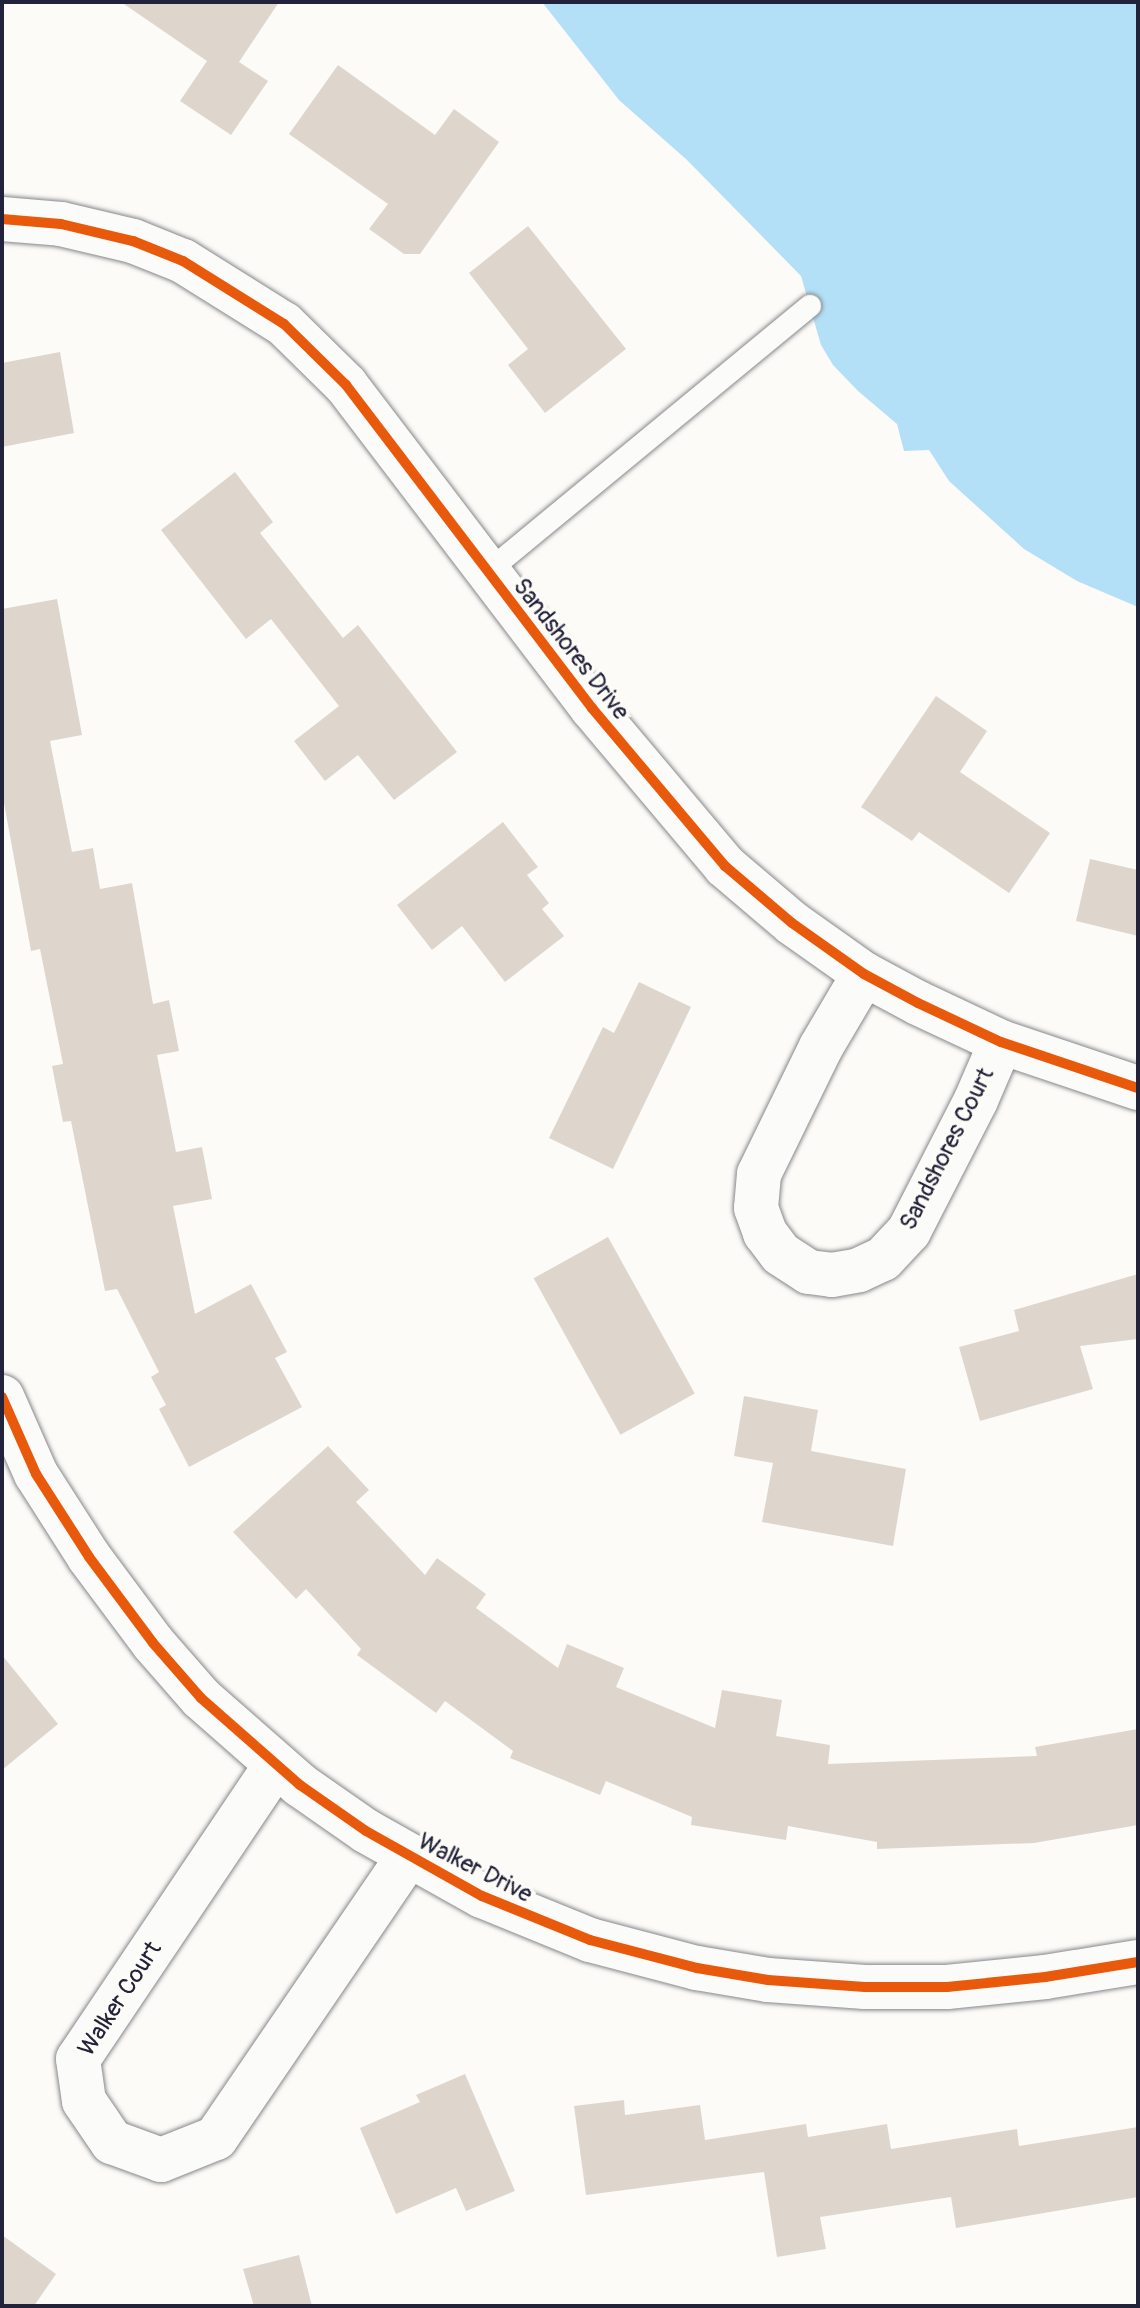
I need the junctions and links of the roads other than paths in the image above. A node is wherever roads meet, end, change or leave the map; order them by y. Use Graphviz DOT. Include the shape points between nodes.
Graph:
graph roads {
  1 [pos="2,219"];
  2 [pos="810,306"];
  3 [pos="486,573"];
  4 [pos="864,974"];
  5 [pos="1001,1042"];
  6 [pos="1138,1088"];
  7 [pos="2,1397"];
  8 [pos="275,1766"];
  9 [pos="408,1857"];
  10 [pos="1138,1962"];
  1 -- 3 [label="street, Sandshores Drive" via="61,224 133,241 195,267 284,324 346,385"];
  2 -- 3 [label="lane"];
  3 -- 4 [label="street, Sandshores Drive" via="725,866"];
  4 -- 5 [label="street, Sandshores Drive"];
  4 -- 5 [label="street, Sandshores Court" via="821,1047 759,1174 756,1208 765,1233 781,1254 809,1272 859,1270 883,1259 909,1231"];
  5 -- 6 [label="street, Sandshores Drive"];
  7 -- 8 [label="street, Walker Drive" via="36,1474 89,1557 201,1698"];
  8 -- 9 [label="street, Walker Drive"];
  8 -- 9 [label="street, Walker Court" via="78,2059 84,2101 112,2142 161,2160 216,2138"];
  9 -- 10 [label="street, Walker Drive" via="482,1896 590,1940 768,1980 947,1987"];
}
